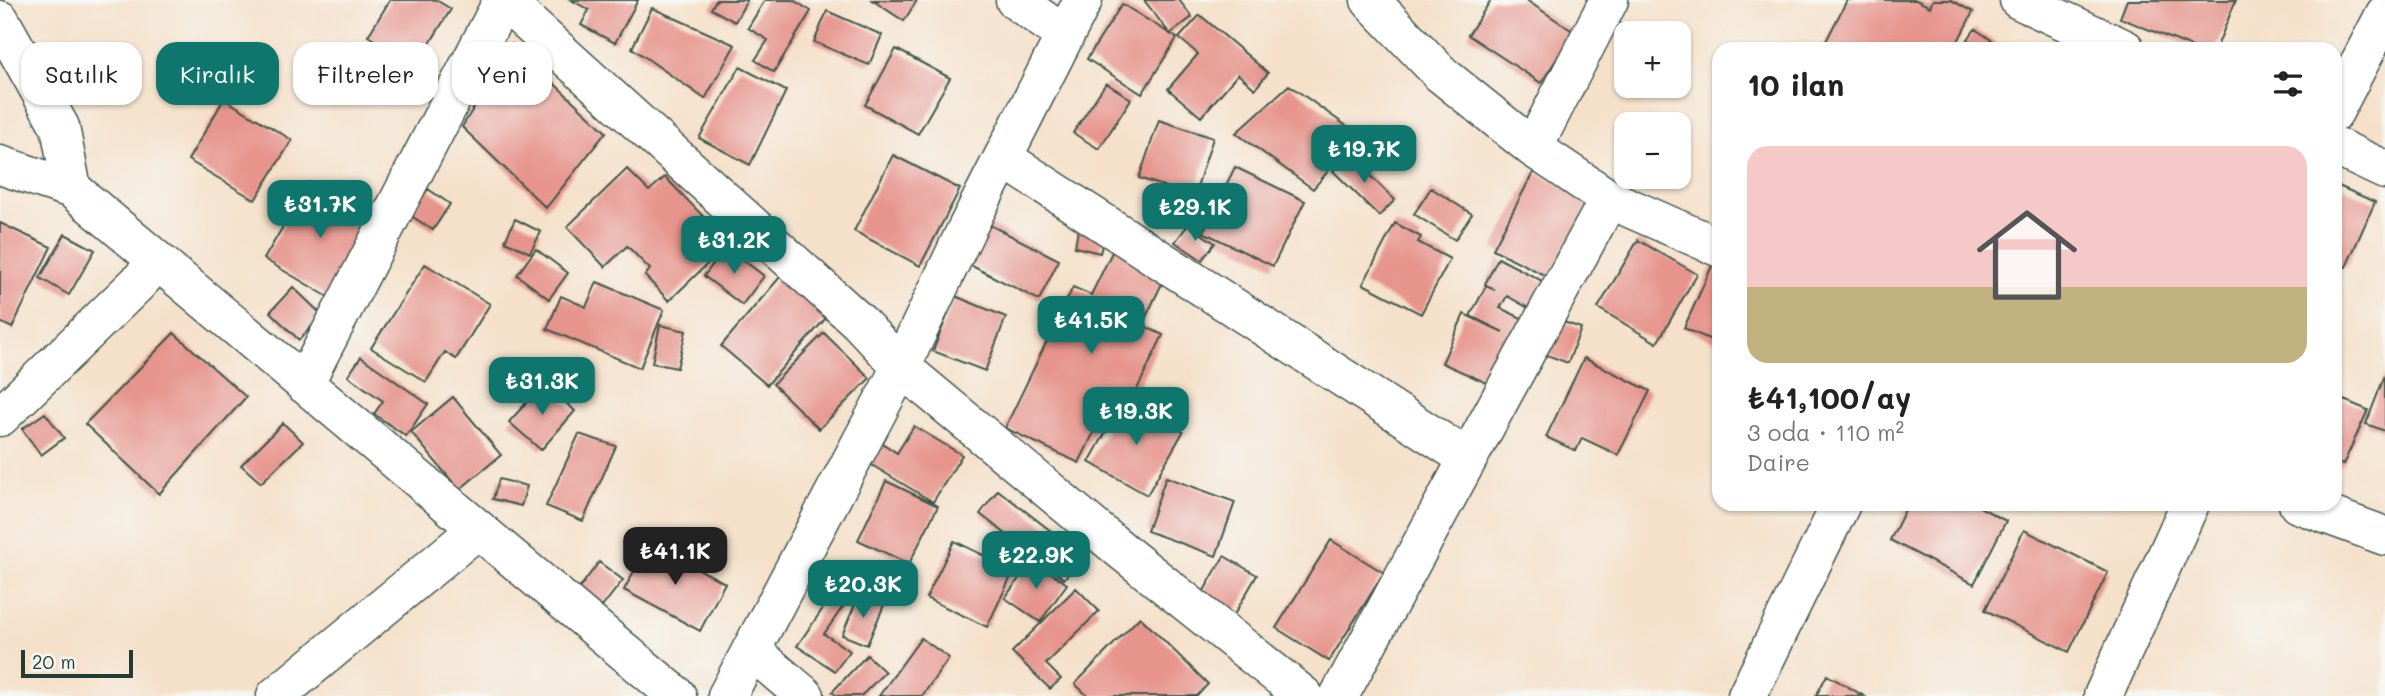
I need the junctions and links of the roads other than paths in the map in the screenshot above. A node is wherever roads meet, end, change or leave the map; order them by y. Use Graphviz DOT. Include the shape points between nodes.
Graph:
graph roads {
  1 [pos="1015,0"];
  2 [pos="1083,0"];
  3 [pos="1370,0"];
  4 [pos="1609,0"];
  5 [pos="2020,0"];
  6 [pos="2385,14"];
  7 [pos="0,20"];
  8 [pos="2075,25"];
  9 [pos="1065,35"];
  10 [pos="2110,42"];
  11 [pos="2342,97"];
  12 [pos="1532,148"];
  13 [pos="2342,150"];
  14 [pos="1003,158"];
  15 [pos="0,165"];
  16 [pos="2385,170"];
  17 [pos="72,189"];
  18 [pos="1609,200"];
  19 [pos="1712,244"];
  20 [pos="158,261"];
  21 [pos="901,367"];
  22 [pos="304,384"];
  23 [pos="0,417"];
  24 [pos="1467,458"];
  25 [pos="1838,511"];
  26 [pos="2187,511"];
  27 [pos="2317,511"];
  28 [pos="478,529"];
  29 [pos="2385,536"];
  30 [pos="751,650"];
  31 [pos="276,696"];
  32 [pos="677,696"];
  33 [pos="727,696"];
  34 [pos="805,696"];
  35 [pos="1304,696"];
  36 [pos="1339,696"];
  37 [pos="1747,696"];
  38 [pos="2104,696"];
  1 -- 9 [label="street"];
  2 -- 9 [label="street"];
  3 -- 12 [label="street" via="1441,74"];
  4 -- 12 [label="street"];
  5 -- 8 [label="street"];
  6 -- 11 [label="street"];
  7 -- 17 [label="street" via="60,127"];
  8 -- 10 [label="street"];
  9 -- 14 [label="street"];
  12 -- 18 [label="street"];
  13 -- 16 [label="street"];
  14 -- 21 [label="street"];
  14 -- 24 [label="street"];
  15 -- 17 [label="street"];
  17 -- 20 [label="street"];
  18 -- 19 [label="street"];
  18 -- 24 [label="street"];
  20 -- 22 [label="street"];
  20 -- 23 [label="street"];
  21 -- 22 [label="street" via="859,322 503,0"];
  21 -- 30 [label="street"];
  21 -- 35 [label="street"];
  22 -- 28 [label="street"];
  24 -- 36 [label="street"];
  25 -- 37 [label="street"];
  26 -- 38 [label="street"];
  27 -- 29 [label="street"];
  28 -- 31 [label="street"];
  28 -- 32 [label="street"];
  30 -- 33 [label="street"];
  30 -- 34 [label="street"];
}
